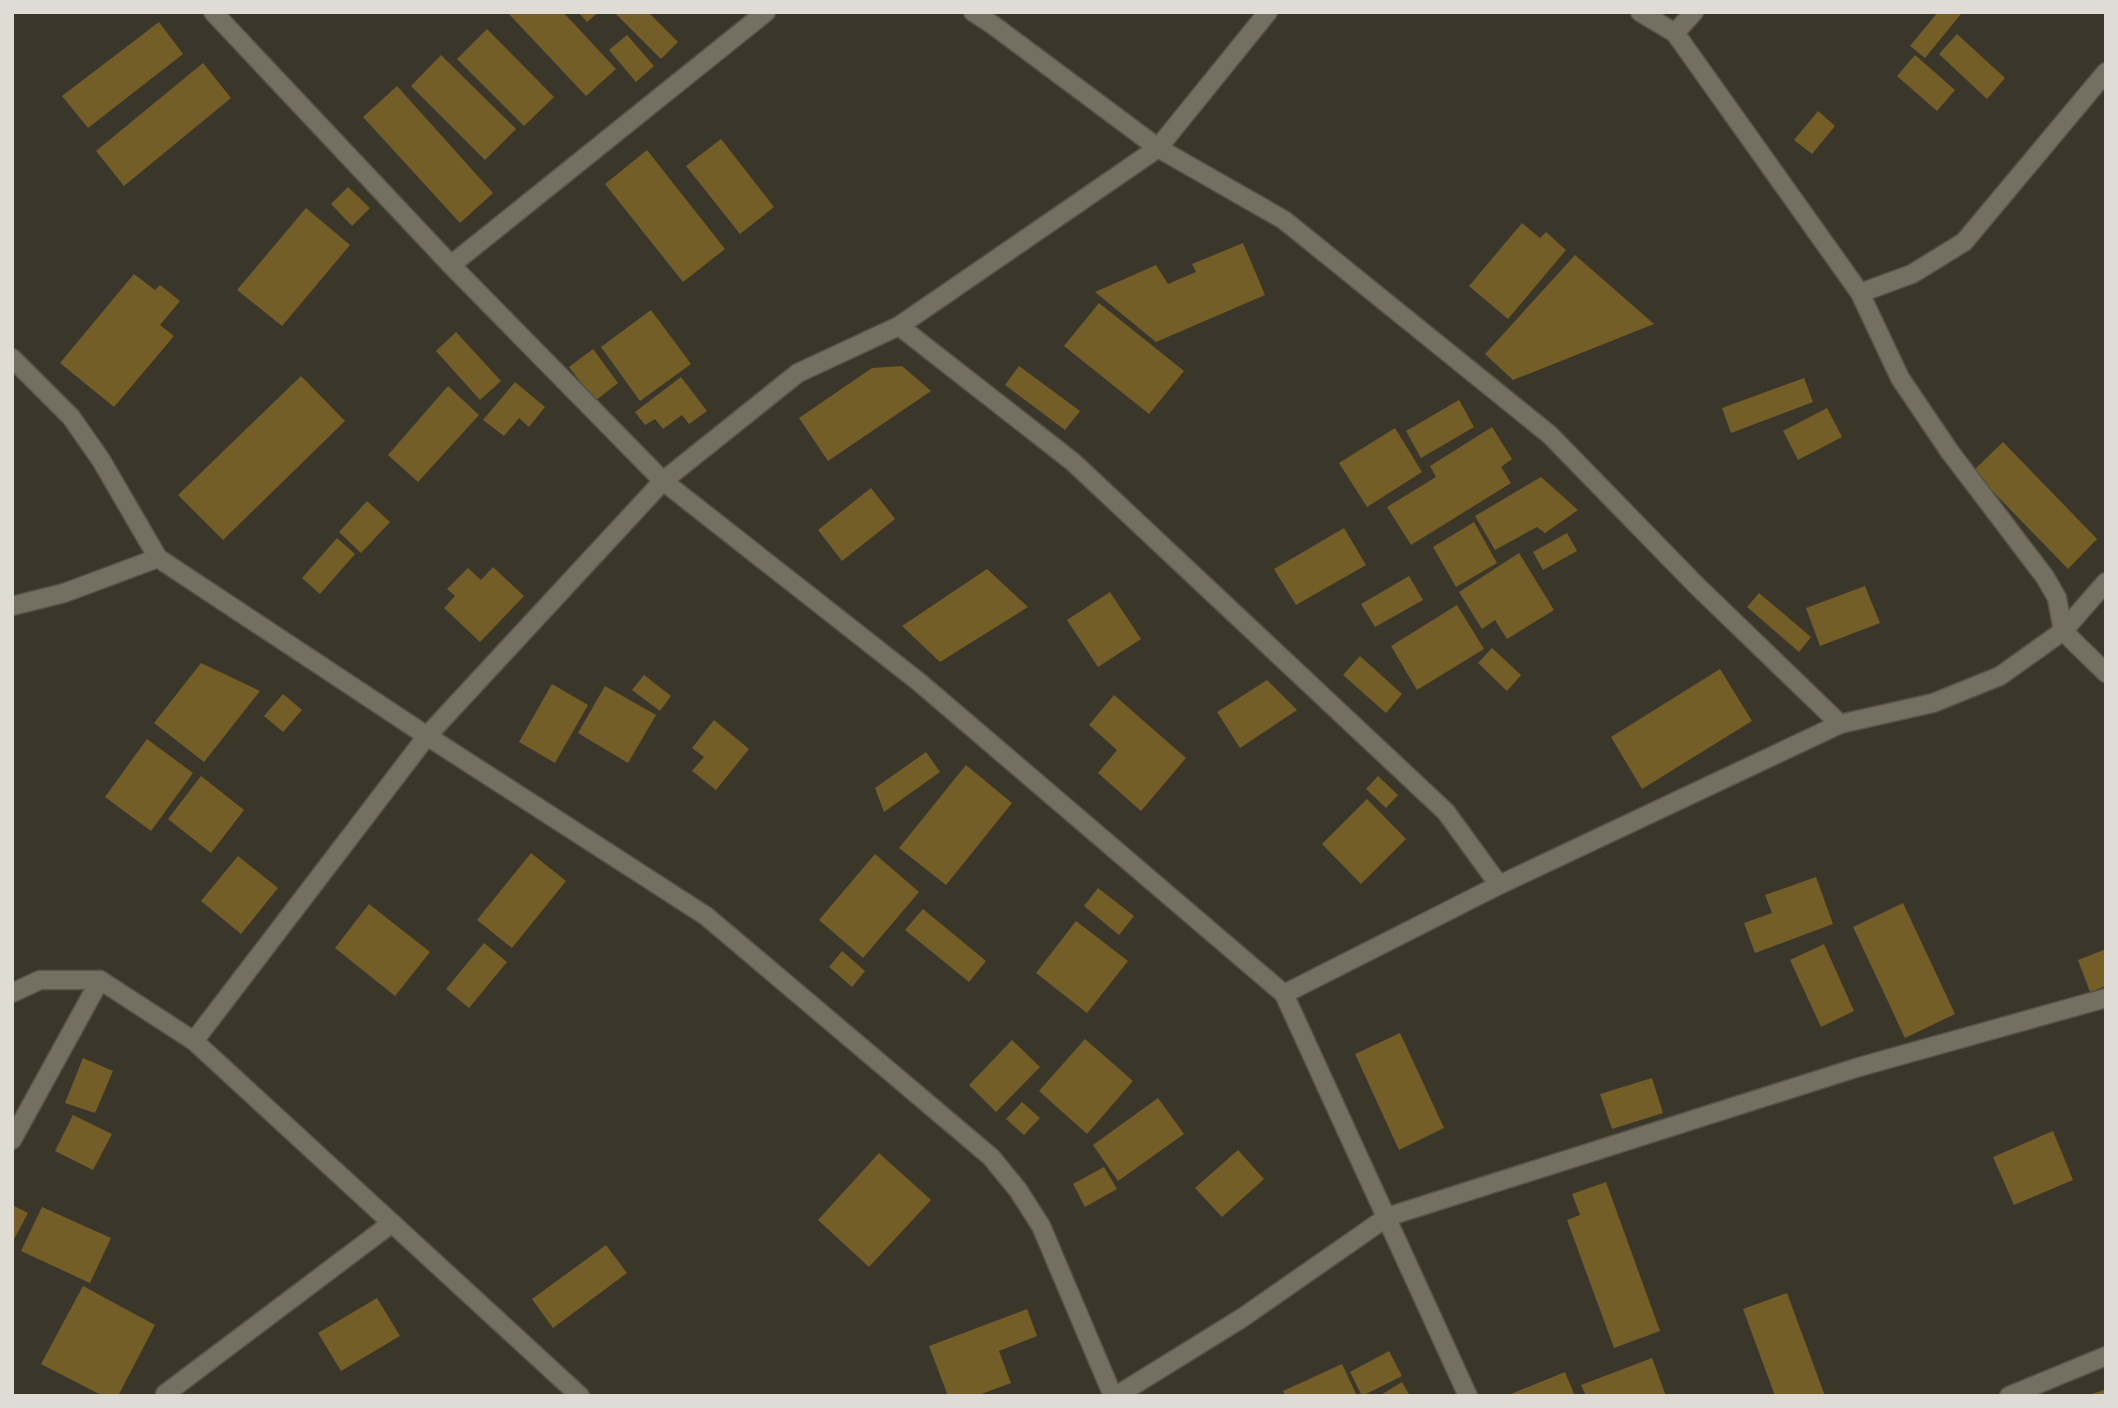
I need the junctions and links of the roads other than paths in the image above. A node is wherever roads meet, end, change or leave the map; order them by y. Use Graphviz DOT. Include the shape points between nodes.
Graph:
graph roads {
  1 [pos="213,12"];
  2 [pos="766,12"];
  3 [pos="973,12"];
  4 [pos="1268,12"];
  5 [pos="1640,12"];
  6 [pos="1694,12"];
  7 [pos="1675,33"];
  8 [pos="2106,72"];
  9 [pos="1158,148"];
  10 [pos="451,265"];
  11 [pos="1860,293"];
  12 [pos="899,326"];
  13 [pos="12,358"];
  14 [pos="663,481"];
  15 [pos="158,558"];
  16 [pos="2106,582"];
  17 [pos="12,606"];
  18 [pos="2063,631"];
  19 [pos="2106,673"];
  20 [pos="1840,724"];
  21 [pos="427,736"];
  22 [pos="1499,885"];
  23 [pos="100,981"];
  24 [pos="12,993"];
  25 [pos="1284,994"];
  26 [pos="2106,998"];
  27 [pos="194,1041"];
  28 [pos="12,1140"];
  29 [pos="1387,1217"];
  30 [pos="392,1223"];
  31 [pos="2106,1356"];
  32 [pos="166,1396"];
  33 [pos="580,1396"];
  34 [pos="1114,1396"];
  35 [pos="1468,1396"];
  36 [pos="2010,1396"];
  1 -- 10 [label="street"];
  2 -- 10 [label="street"];
  3 -- 9 [label="street"];
  4 -- 9 [label="street"];
  5 -- 7 [label="street"];
  6 -- 7 [label="street"];
  7 -- 11 [label="street"];
  8 -- 11 [label="street" via="1964,242 1912,274"];
  9 -- 12 [label="street"];
  9 -- 20 [label="street" via="1284,220 1550,435"];
  10 -- 14 [label="street"];
  11 -- 18 [label="street" via="1900,378 2045,577 2057,598"];
  12 -- 14 [label="street" via="799,373"];
  12 -- 22 [label="street" via="1073,462 1446,812"];
  13 -- 15 [label="street" via="71,416"];
  14 -- 21 [label="street"];
  14 -- 25 [label="street" via="919,682"];
  15 -- 17 [label="street" via="64,593"];
  15 -- 21 [label="street"];
  16 -- 18 [label="street"];
  18 -- 19 [label="street"];
  18 -- 20 [label="street" via="2000,676 1933,703"];
  20 -- 22 [label="street"];
  21 -- 27 [label="street"];
  21 -- 34 [label="street" via="706,916 991,1157 1041,1226"];
  22 -- 25 [label="street"];
  23 -- 24 [label="street" via="40,980"];
  23 -- 27 [label="street"];
  23 -- 28 [label="street"];
  25 -- 29 [label="street"];
  26 -- 29 [label="street" via="1859,1067"];
  27 -- 30 [label="street"];
  29 -- 34 [label="street" via="1242,1318"];
  29 -- 35 [label="street"];
  30 -- 32 [label="street"];
  30 -- 33 [label="street"];
  31 -- 36 [label="street"];
}
